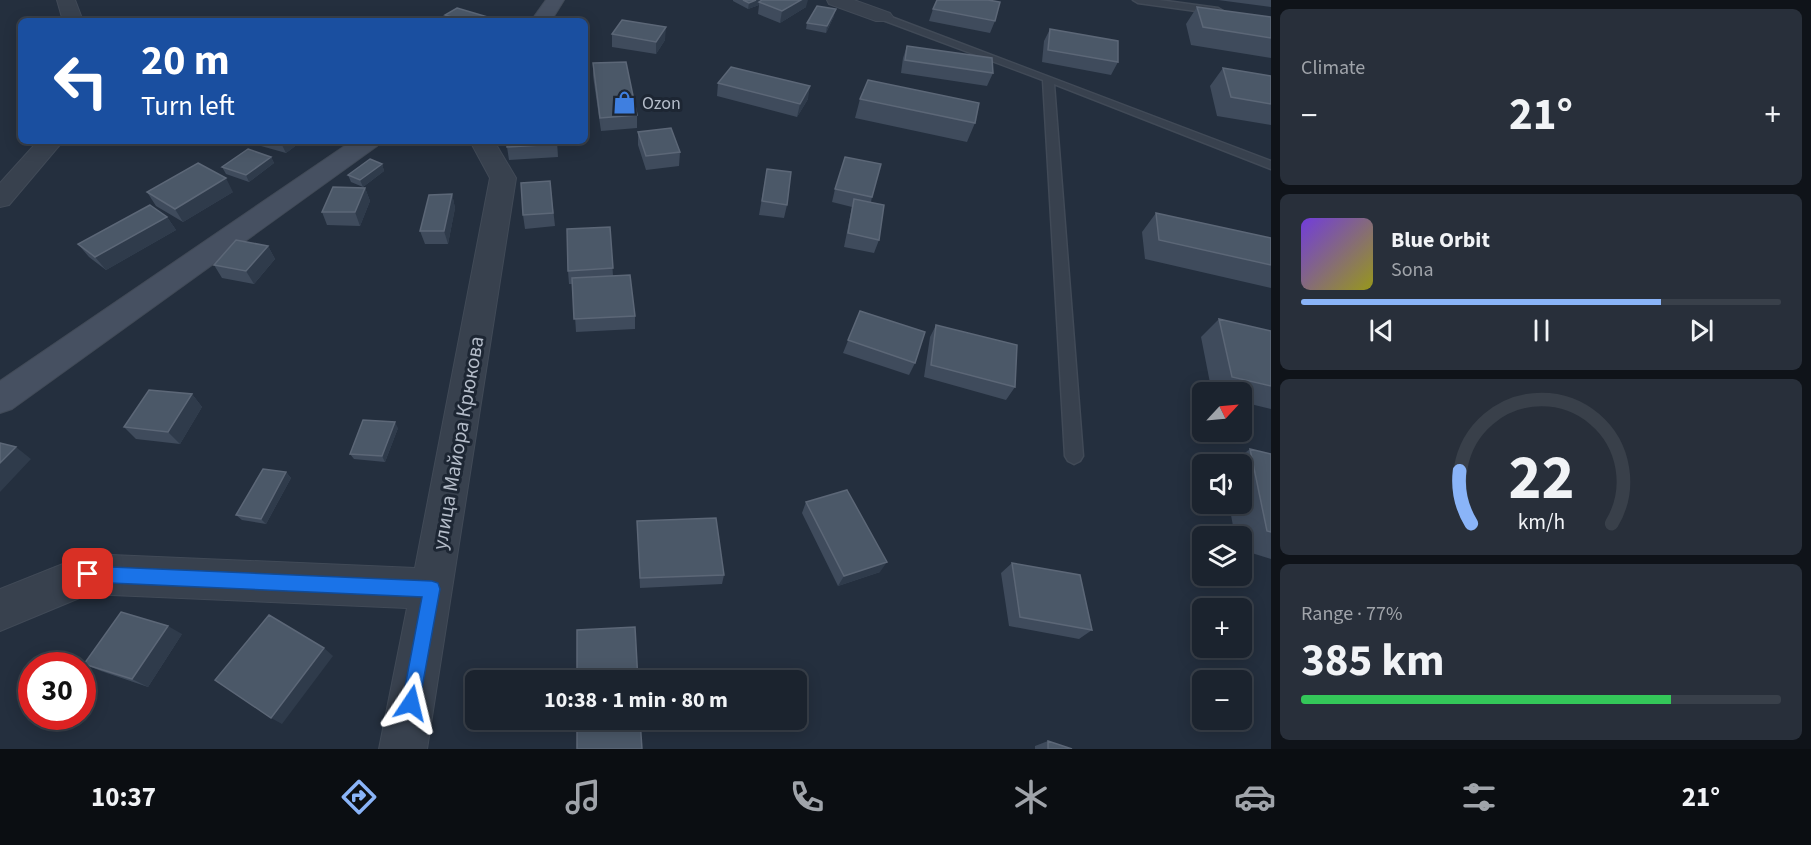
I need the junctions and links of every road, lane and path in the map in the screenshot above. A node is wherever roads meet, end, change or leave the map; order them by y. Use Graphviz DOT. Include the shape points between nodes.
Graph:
graph roads {
  1 [pos="66,0"];
  2 [pos="555,0"];
  3 [pos="836,0"];
  4 [pos="1138,0"];
  5 [pos="1227,13"];
  6 [pos="883,17"];
  7 [pos="72,18"];
  8 [pos="543,18"];
  9 [pos="1048,78"];
  10 [pos="48,144"];
  11 [pos="364,144"];
  12 [pos="484,144"];
  13 [pos="1271,165"];
  14 [pos="0,200"];
  15 [pos="0,399"];
  16 [pos="1074,456"];
  17 [pos="432,589"];
  18 [pos="0,610"];
  19 [pos="403,749"];
  1 -- 7 [label="street"];
  2 -- 8 [label="main road"];
  3 -- 6 [label="street"];
  4 -- 5 [label="lane"];
  6 -- 9 [label="lane"];
  9 -- 13 [label="lane"];
  9 -- 16 [label="lane"];
  10 -- 14 [label="street"];
  11 -- 15 [label="main road"];
  12 -- 17 [label="street, улица Майора Крюкова" via="502,178"];
  17 -- 18 [label="street" via="88,574"];
  17 -- 19 [label="street, улица Майора Крюкова"];
}
